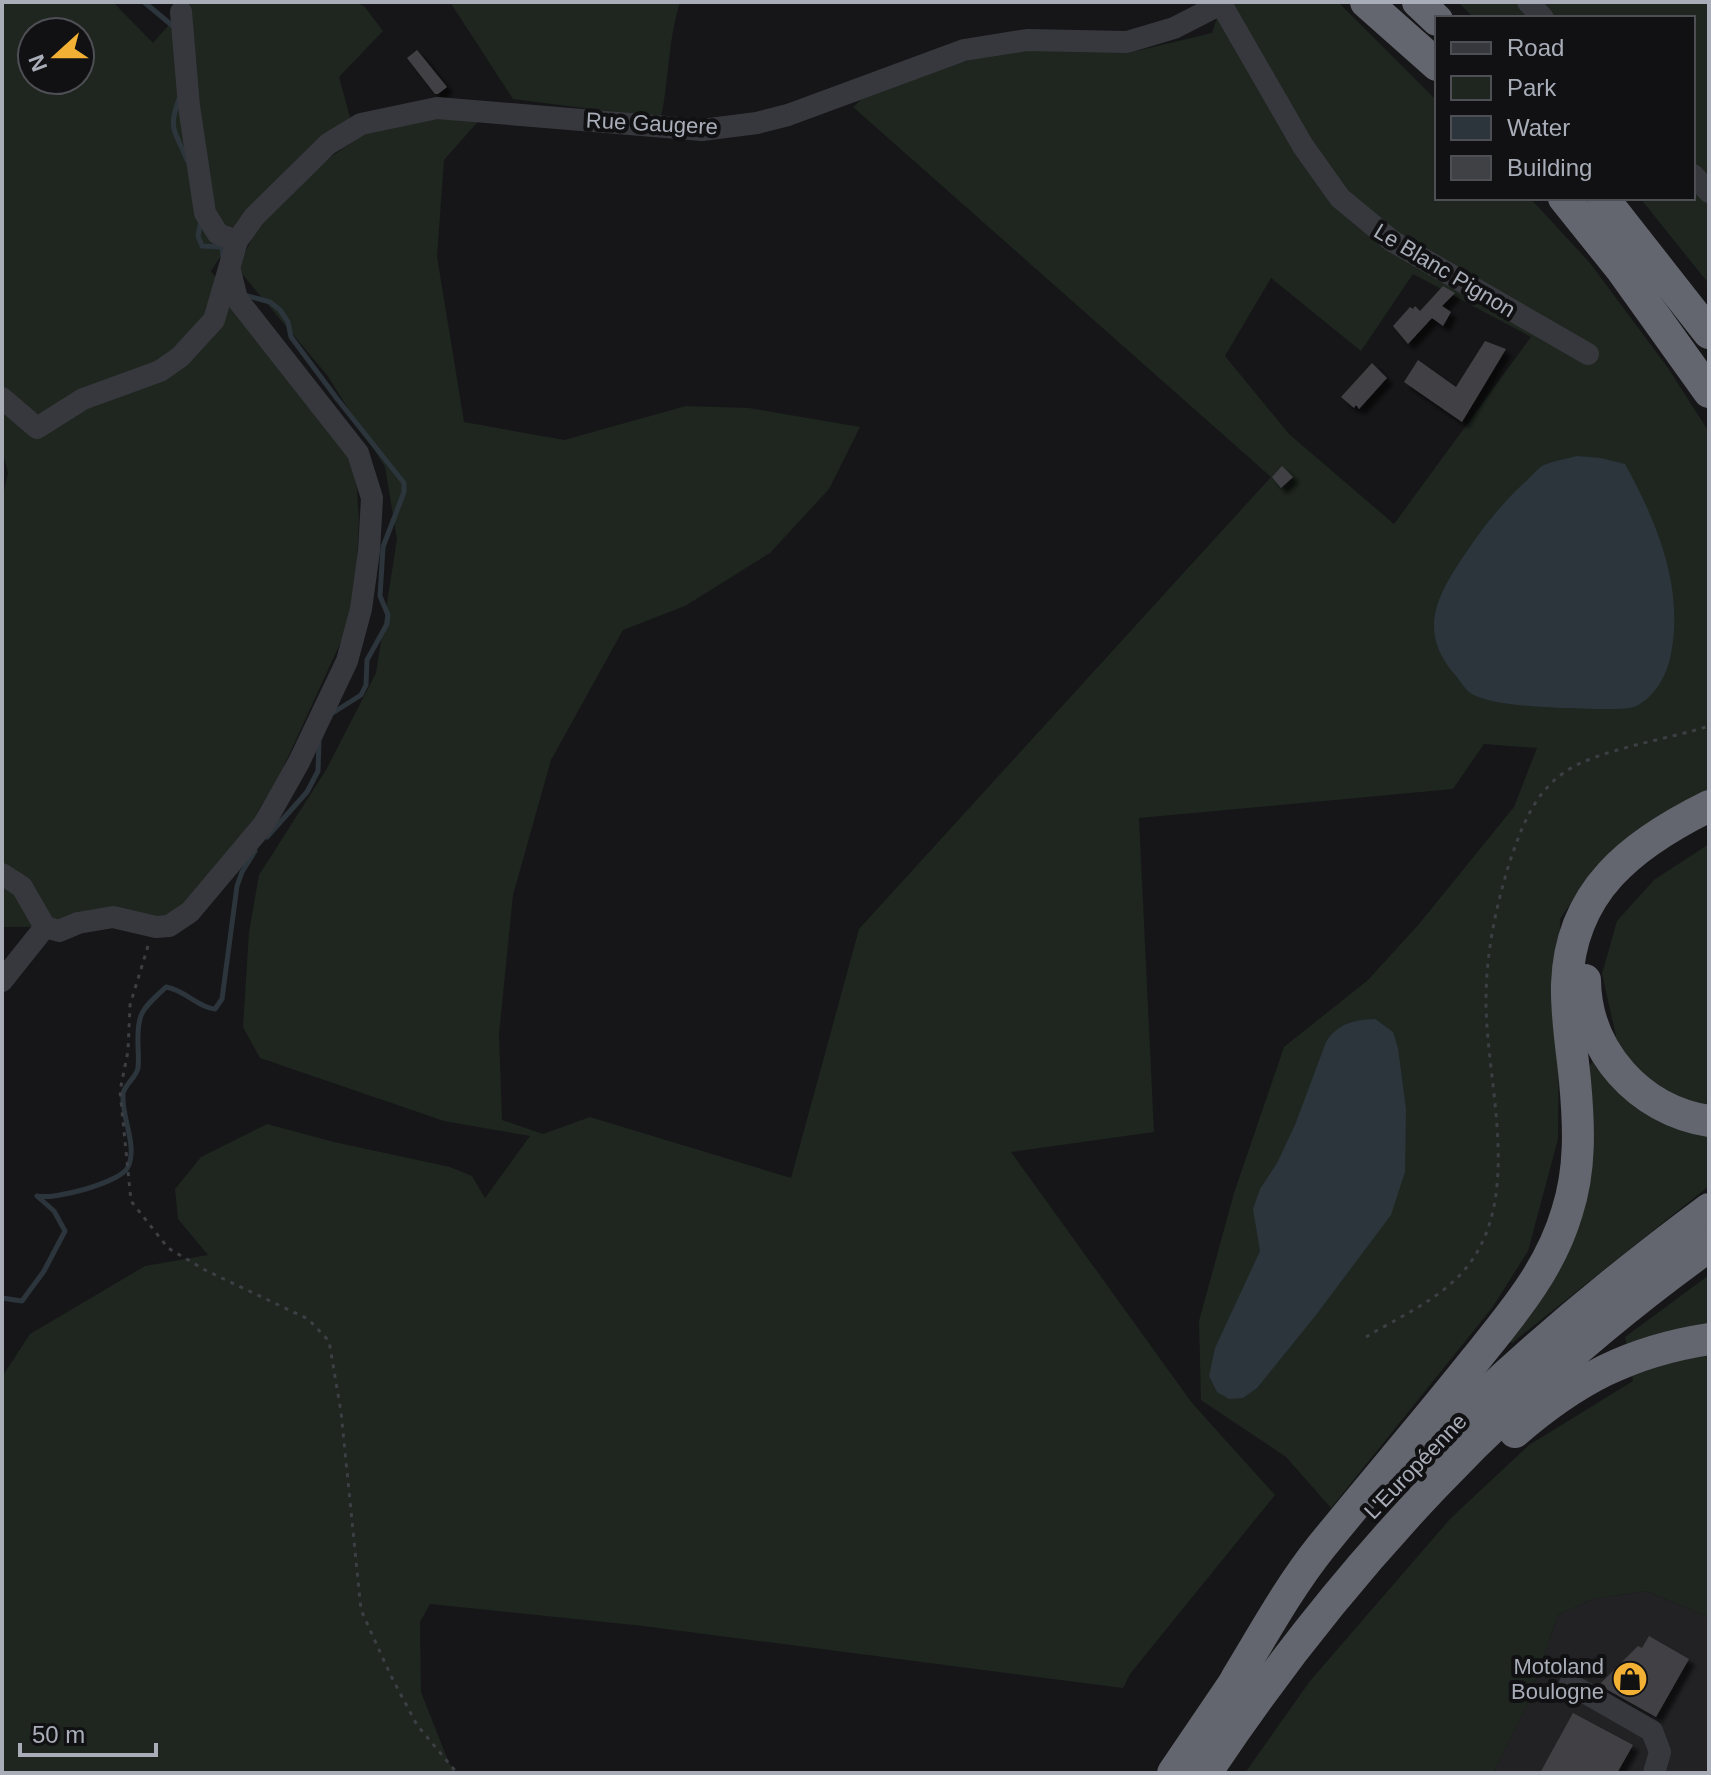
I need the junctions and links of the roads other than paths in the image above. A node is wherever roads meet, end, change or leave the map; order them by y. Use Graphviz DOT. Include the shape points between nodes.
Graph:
graph roads {
  1 [pos="1366,2"];
  2 [pos="1418,2"];
  3 [pos="1220,3"];
  4 [pos="181,12"];
  5 [pos="1435,18"];
  6 [pos="1435,63"];
  7 [pos="1695,177"];
  8 [pos="1709,192"];
  9 [pos="1566,200"];
  10 [pos="1605,200"];
  11 [pos="237,241"];
  12 [pos="229,270"];
  13 [pos="1676,288"];
  14 [pos="1709,322"];
  15 [pos="1709,333"];
  16 [pos="1588,354"];
  17 [pos="1709,392"];
  18 [pos="2,398"];
  19 [pos="1709,806"];
  20 [pos="1709,823"];
  21 [pos="2,874"];
  22 [pos="45,927"];
  23 [pos="2,981"];
  24 [pos="1709,1121"];
  25 [pos="1709,1209"];
  26 [pos="1709,1246"];
  27 [pos="1709,1339"];
  28 [pos="1274,1676"];
  29 [pos="1236,1679"];
  30 [pos="1570,1684"];
  31 [pos="1173,1773"];
  32 [pos="1206,1773"];
  33 [pos="1654,1773"];
  1 -- 6 [label="highway"];
  2 -- 5 [label="highway"];
  3 -- 11 [label="street, Rue Gaugere" via="1174,28 1127,42 1027,40 964,50 788,115 729,127 702,130 437,108 383,118 328,144 254,217"];
  3 -- 16 [label="street, Le Blanc Pignon" via="1303,146 1340,198 1392,241"];
  4 -- 11 [label="street" via="205,213 218,234"];
  7 -- 8 [label="street"];
  9 -- 17 [label="highway"];
  10 -- 13 [label="highway"];
  11 -- 12 [label="street, Rue Gaugere"];
  12 -- 18 [label="street, Rue Gaugere" via="214,320 160,371 83,399 37,428"];
  12 -- 22 [label="street" via="237,299 358,453 372,498 361,609 347,661 264,824 190,912 169,926 113,917 59,931"];
  13 -- 14 [label="highway"];
  13 -- 15 [label="highway"];
  19 -- 29 [label="highway" via="1656,834 1622,862 1590,899 1577,927 1567,987 1577,1167 1562,1228 1544,1268 1446,1397 1311,1559"];
  20 -- 24 [label="highway" via="1652,857 1615,895 1591,942 1585,983 1599,1040 1619,1072 1660,1105"];
  21 -- 22 [label="street" via="22,887"];
  22 -- 23 [label="street"];
  25 -- 29 [label="highway, L'Européenne" via="1572,1315 1445,1433 1348,1536"];
  26 -- 28 [label="highway, L'Européenne" via="1596,1334 1482,1438 1364,1563"];
  27 -- 28 [label="highway" via="1628,1359 1587,1378 1552,1403 1429,1512"];
  28 -- 32 [label="highway, L'Européenne"];
  29 -- 31 [label="highway, L'Européenne"];
  30 -- 33 [label="street" via="1652,1731 1660,1752"];
}
